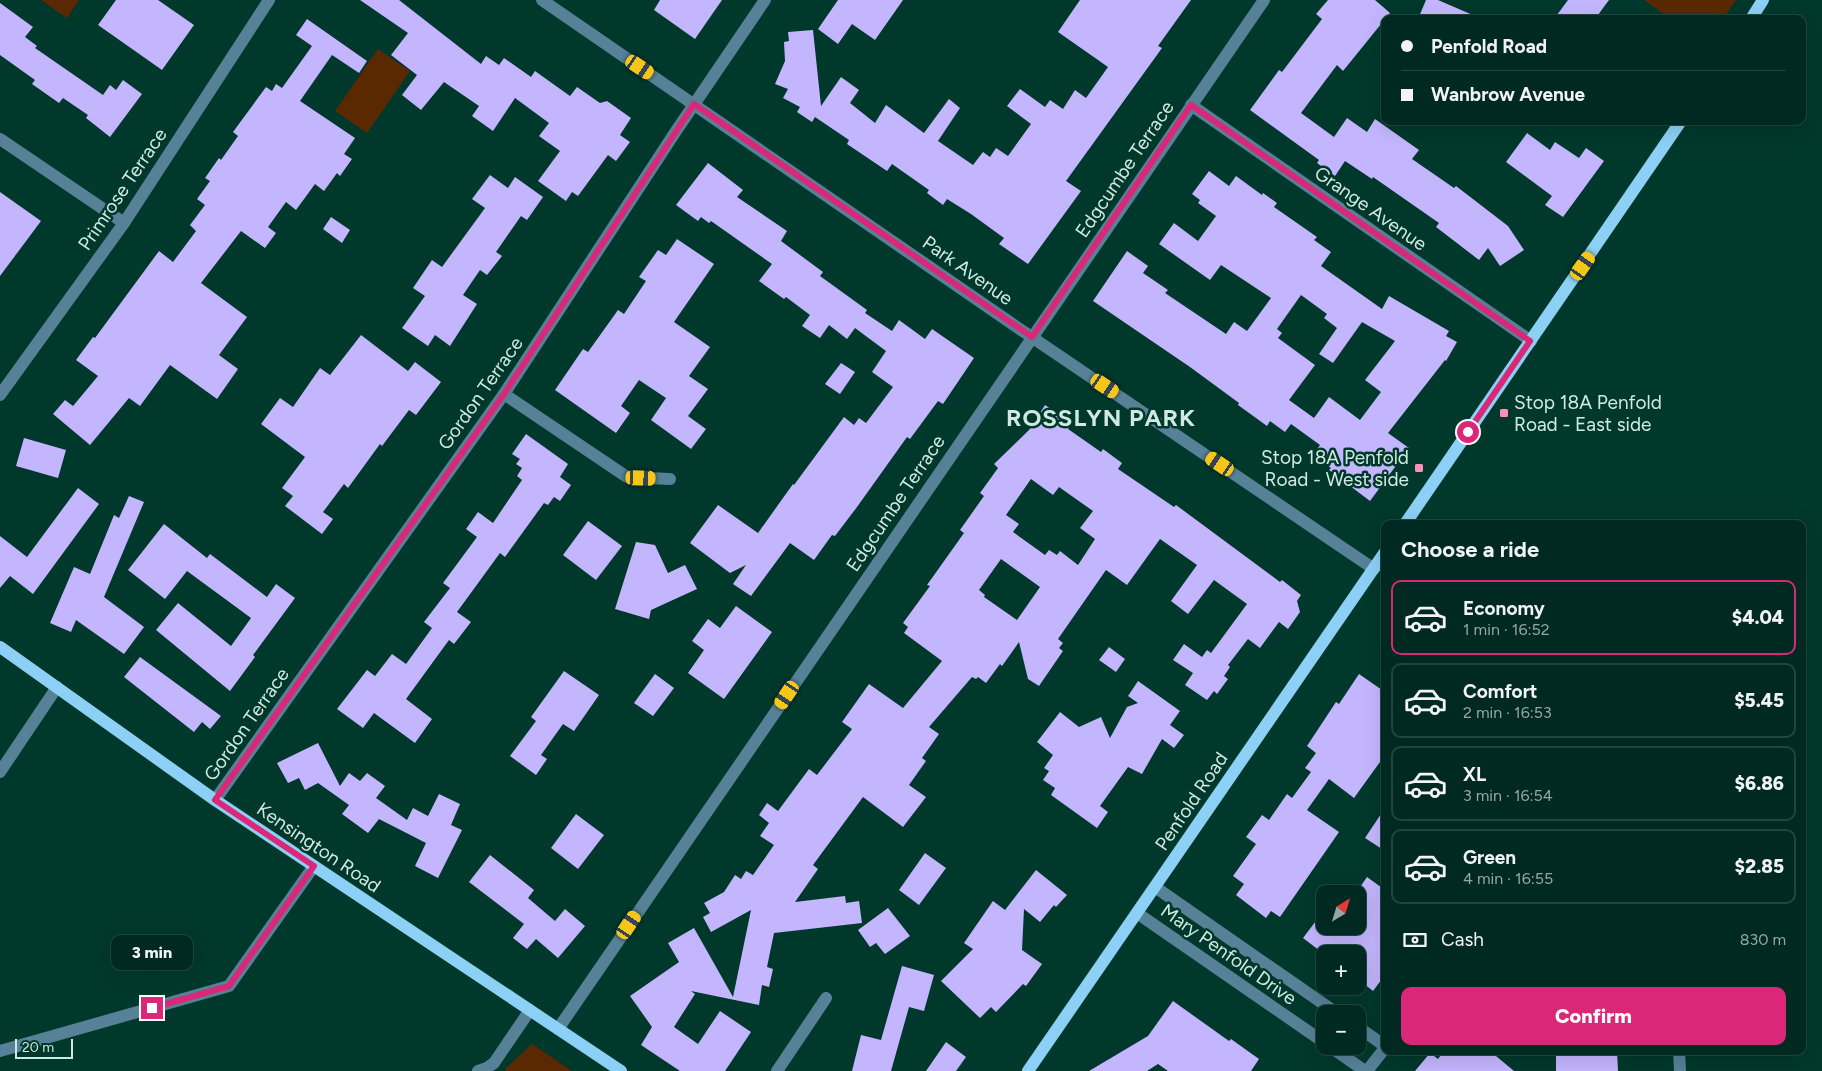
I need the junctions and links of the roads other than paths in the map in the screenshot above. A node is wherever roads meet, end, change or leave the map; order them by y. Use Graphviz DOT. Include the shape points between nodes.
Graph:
graph roads {
  1 [pos="269,0"];
  2 [pos="542,0"];
  3 [pos="766,0"];
  4 [pos="1264,0"];
  5 [pos="1763,0"];
  6 [pos="1754,15"];
  7 [pos="694,104"];
  8 [pos="1191,105"];
  9 [pos="1678,125"];
  10 [pos="0,139"];
  11 [pos="124,223"];
  12 [pos="1032,337"];
  13 [pos="1530,341"];
  14 [pos="504,394"];
  15 [pos="0,395"];
  16 [pos="670,479"];
  17 [pos="1408,520"];
  18 [pos="1381,558"];
  19 [pos="1374,569"];
  20 [pos="0,646"];
  21 [pos="57,687"];
  22 [pos="0,772"];
  23 [pos="215,800"];
  24 [pos="314,866"];
  25 [pos="1155,887"];
  26 [pos="1137,913"];
  27 [pos="826,998"];
  28 [pos="1325,1005"];
  29 [pos="530,1010"];
  30 [pos="558,1029"];
  31 [pos="1366,1033"];
  32 [pos="1316,1037"];
  33 [pos="1381,1044"];
  34 [pos="0,1050"];
  35 [pos="1381,1052"];
  36 [pos="1342,1055"];
  37 [pos="1679,1055"];
  38 [pos="478,1071"];
  39 [pos="621,1071"];
  40 [pos="777,1071"];
  41 [pos="1028,1071"];
  42 [pos="1366,1071"];
  43 [pos="1680,1071"];
  1 -- 11 [label="street, Primrose Terrace"];
  2 -- 7 [label="street, Park Avenue"];
  3 -- 7 [label="street, Gordon Terrace"];
  4 -- 8 [label="street, Edgcumbe Terrace"];
  5 -- 6 [label="main road"];
  7 -- 12 [label="street, Park Avenue"];
  7 -- 14 [label="street, Gordon Terrace"];
  8 -- 12 [label="street, Edgcumbe Terrace"];
  8 -- 13 [label="street, Grange Avenue"];
  9 -- 13 [label="main road"];
  10 -- 11 [label="street"];
  11 -- 15 [label="street, Primrose Terrace"];
  12 -- 19 [label="street, Park Avenue"];
  12 -- 30 [label="street, Edgcumbe Terrace"];
  13 -- 17 [label="main road"];
  14 -- 16 [label="street" via="627,477"];
  14 -- 23 [label="street, Gordon Terrace"];
  18 -- 19 [label="main road, Penfold Road"];
  19 -- 25 [label="main road, Penfold Road"];
  20 -- 21 [label="main road, Kensington Road"];
  21 -- 22 [label="street"];
  21 -- 23 [label="main road, Kensington Road"];
  23 -- 24 [label="main road, Kensington Road"];
  24 -- 29 [label="main road, Kensington Road"];
  24 -- 34 [label="street" via="229,986"];
  25 -- 26 [label="main road, Penfold Road"];
  25 -- 28 [label="street, Mary Penfold Drive"];
  26 -- 32 [label="street, Mary Penfold Drive"];
  26 -- 41 [label="main road, Penfold Road"];
  27 -- 40 [label="street"];
  29 -- 30 [label="main road, Kensington Road"];
  29 -- 38 [label="street" via="494,1063"];
  30 -- 39 [label="main road, Kensington Road"];
  31 -- 33 [label="street"];
  35 -- 42 [label="street"];
  36 -- 42 [label="street"];
  37 -- 43 [label="street"];
}
